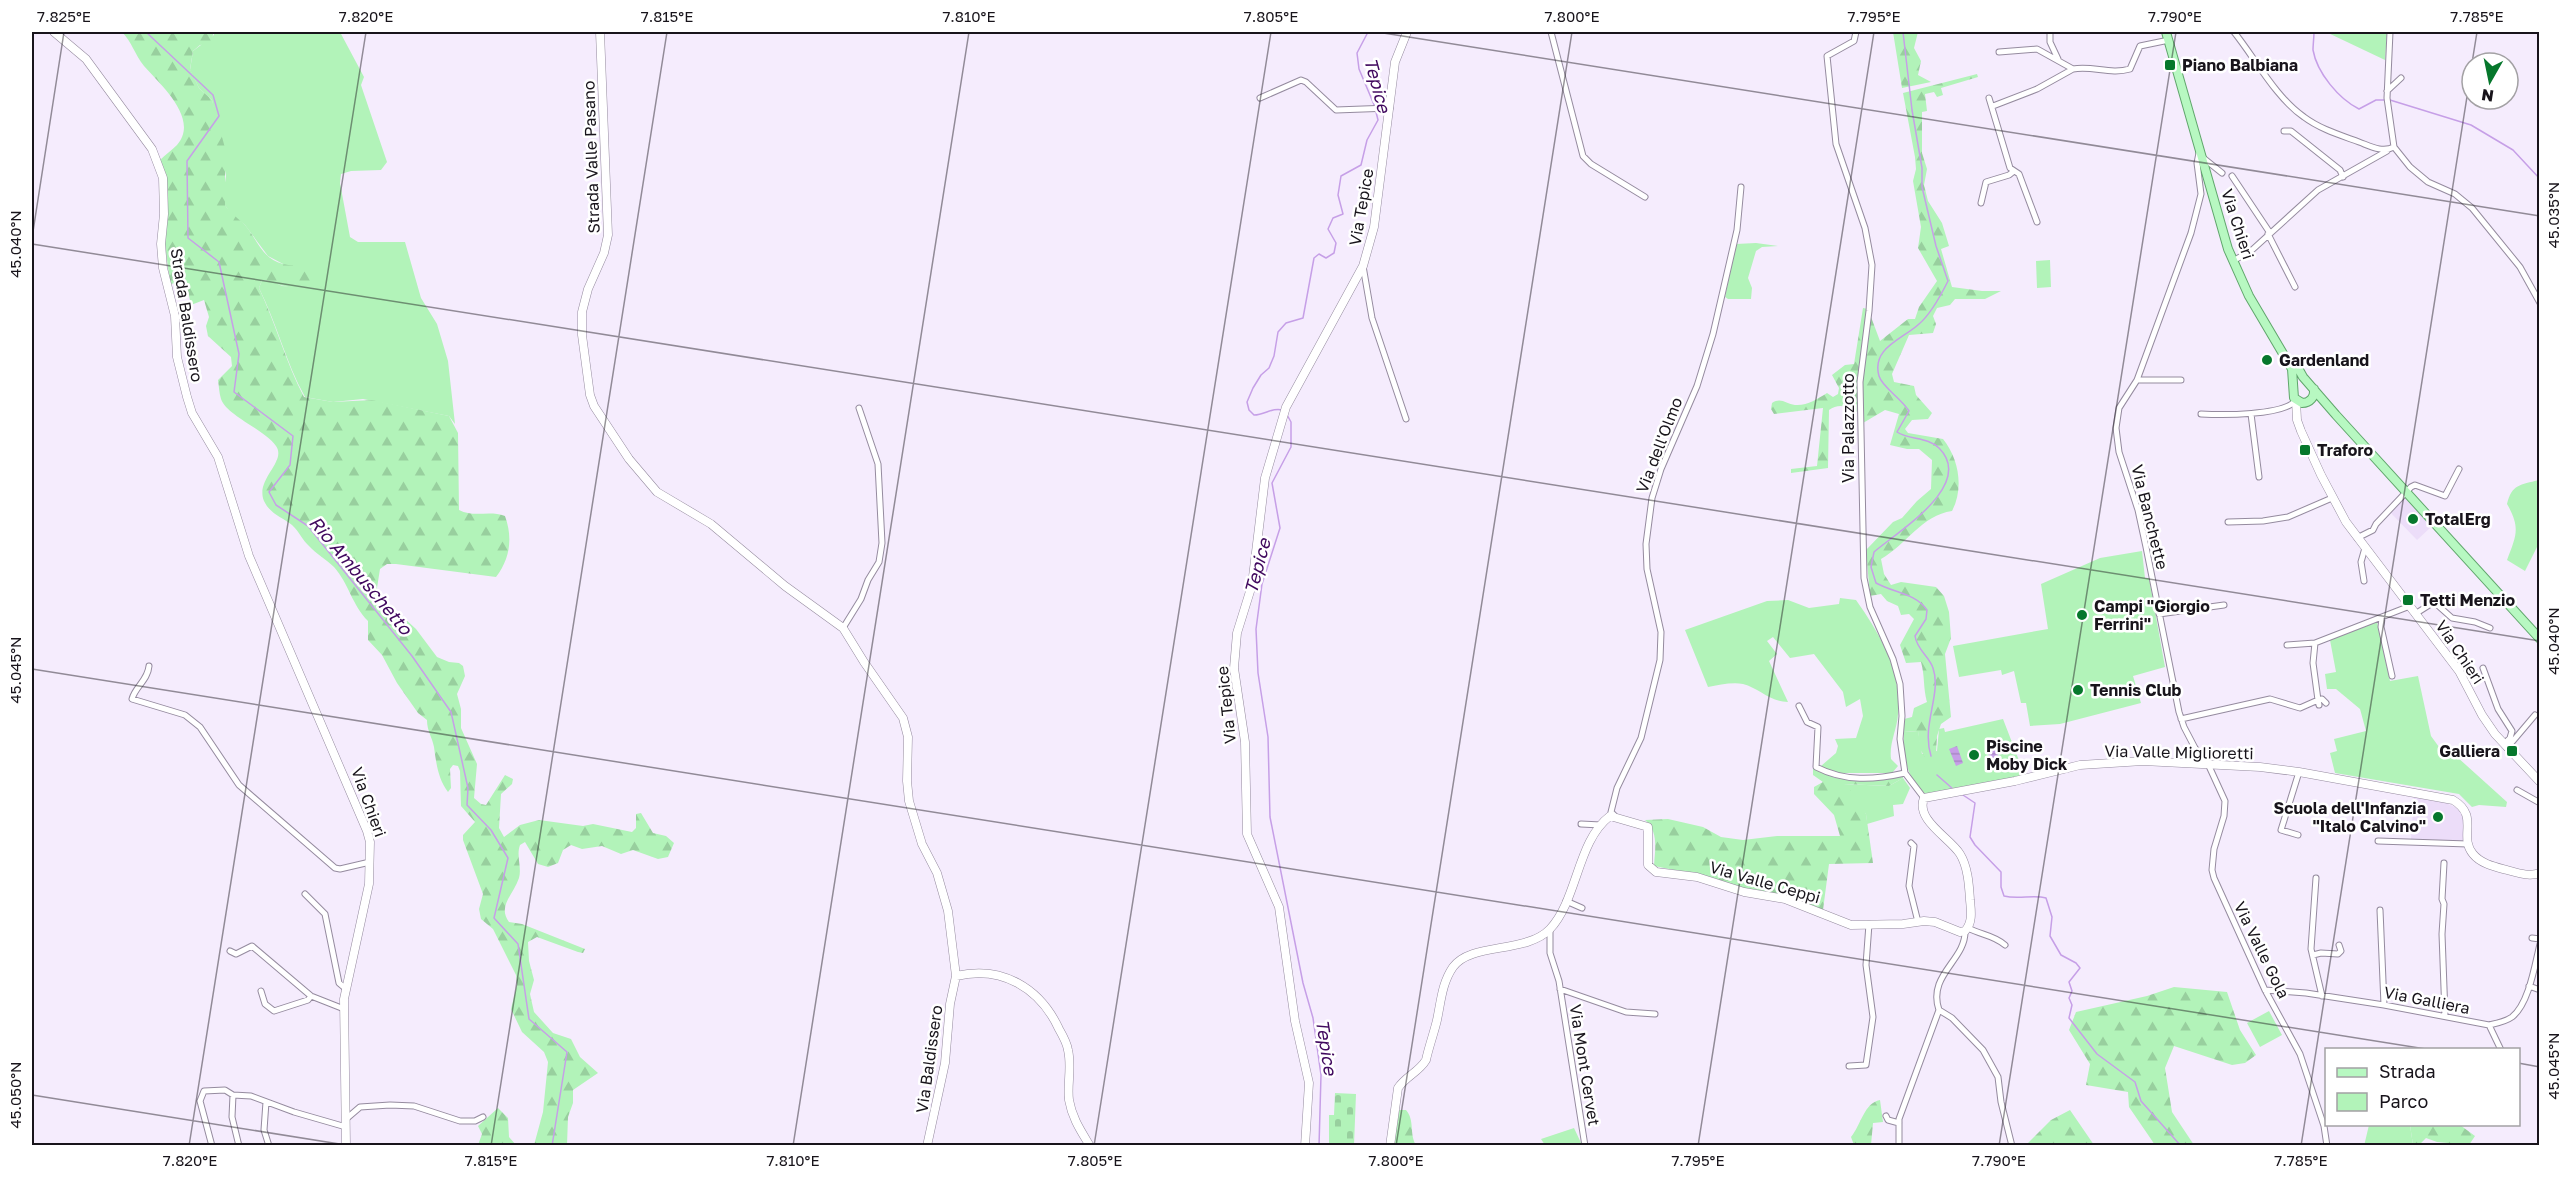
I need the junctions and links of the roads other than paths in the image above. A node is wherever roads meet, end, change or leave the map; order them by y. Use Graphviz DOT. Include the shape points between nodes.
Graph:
graph roads {
  1 [pos="54,32"];
  2 [pos="600,32"];
  3 [pos="1407,32"];
  4 [pos="1551,32"];
  5 [pos="1856,32"];
  6 [pos="2050,32"];
  7 [pos="2234,32"];
  8 [pos="2390,32"];
  9 [pos="2168,36"];
  10 [pos="1999,52"];
  11 [pos="2058,61"];
  12 [pos="2073,69"];
  13 [pos="2401,78"];
  14 [pos="2387,91"];
  15 [pos="1260,98"];
  16 [pos="1989,98"];
  17 [pos="1993,106"];
  18 [pos="1390,108"];
  19 [pos="2284,131"];
  20 [pos="2391,149"];
  21 [pos="2200,154"];
  22 [pos="2014,171"];
  23 [pos="2222,173"];
  24 [pos="2232,176"];
  25 [pos="2343,177"];
  26 [pos="1741,187"];
  27 [pos="1645,197"];
  28 [pos="1981,202"];
  29 [pos="2037,222"];
  30 [pos="2269,234"];
  31 [pos="2233,261"];
  32 [pos="1363,266"];
  33 [pos="2295,287"];
  34 [pos="2540,303"];
  35 [pos="2269,330"];
  36 [pos="2137,380"];
  37 [pos="2181,380"];
  38 [pos="2307,382"];
  39 [pos="2295,385"];
  40 [pos="2314,389"];
  41 [pos="2294,398"];
  42 [pos="2308,402"];
  43 [pos="859,408"];
  44 [pos="2201,414"];
  45 [pos="2251,414"];
  46 [pos="2336,415"];
  47 [pos="1406,419"];
  48 [pos="2307,442"];
  49 [pos="2459,469"];
  50 [pos="2259,477"];
  51 [pos="2404,492"];
  52 [pos="2332,498"];
  53 [pos="2228,522"];
  54 [pos="2357,538"];
  55 [pos="2365,548"];
  56 [pos="249,556"];
  57 [pos="2364,581"];
  58 [pos="2224,605"];
  59 [pos="2410,606"];
  60 [pos="2159,614"];
  61 [pos="2415,614"];
  62 [pos="2382,618"];
  63 [pos="843,628"];
  64 [pos="2490,628"];
  65 [pos="2540,639"];
  66 [pos="2315,643"];
  67 [pos="2287,645"];
  68 [pos="149,666"];
  69 [pos="2483,668"];
  70 [pos="2392,676"];
  71 [pos="2318,703"];
  72 [pos="2326,703"];
  73 [pos="1799,706"];
  74 [pos="2535,715"];
  75 [pos="2181,719"];
  76 [pos="2506,746"];
  77 [pos="2208,764"];
  78 [pos="2298,772"];
  79 [pos="1905,773"];
  80 [pos="2540,782"];
  81 [pos="2517,790"];
  82 [pos="1924,798"];
  83 [pos="2540,803"];
  84 [pos="1614,815"];
  85 [pos="1581,825"];
  86 [pos="1601,825"];
  87 [pos="2298,835"];
  88 [pos="2378,841"];
  89 [pos="1911,843"];
  90 [pos="2468,844"];
  91 [pos="370,862"];
  92 [pos="2445,863"];
  93 [pos="2540,873"];
  94 [pos="2316,878"];
  95 [pos="305,894"];
  96 [pos="1566,901"];
  97 [pos="1582,908"];
  98 [pos="2380,909"];
  99 [pos="1918,922"];
  100 [pos="1869,924"];
  101 [pos="1550,929"];
  102 [pos="1967,930"];
  103 [pos="2532,938"];
  104 [pos="2540,939"];
  105 [pos="2540,944"];
  106 [pos="2005,945"];
  107 [pos="2339,945"];
  108 [pos="230,951"];
  109 [pos="2539,953"];
  110 [pos="2313,955"];
  111 [pos="956,976"];
  112 [pos="2529,986"];
  113 [pos="345,988"];
  114 [pos="1560,989"];
  115 [pos="2265,990"];
  116 [pos="2540,990"];
  117 [pos="261,991"];
  118 [pos="311,996"];
  119 [pos="2322,996"];
  120 [pos="2384,1005"];
  121 [pos="344,1009"];
  122 [pos="1939,1010"];
  123 [pos="1655,1014"];
  124 [pos="2445,1015"];
  125 [pos="2489,1025"];
  126 [pos="2500,1048"];
  127 [pos="1849,1066"];
  128 [pos="233,1095"];
  129 [pos="266,1102"];
  130 [pos="1886,1116"];
  131 [pos="483,1118"];
  132 [pos="346,1123"];
  133 [pos="1899,1123"];
  134 [pos="212,1146"];
  135 [pos="239,1146"];
  136 [pos="269,1146"];
  137 [pos="346,1146"];
  138 [pos="927,1146"];
  139 [pos="1090,1146"];
  140 [pos="1305,1146"];
  141 [pos="1390,1146"];
  142 [pos="1585,1146"];
  143 [pos="1899,1146"];
  144 [pos="2012,1146"];
  145 [pos="2326,1146"];
  1 -- 56 [label="street, Strada Baldissero" via="86,59 152,150 164,178 161,244 175,316 177,357 192,413 218,457"];
  2 -- 63 [label="street, Strada Valle Pasano" via="608,235 582,312 591,400 629,459 657,492 711,524"];
  3 -- 18 [label="street, Via Tepice" via="1395,62"];
  4 -- 27 [label="street" via="1583,156"];
  5 -- 79 [label="street, Via Palazzotto" via="1854,41 1827,56 1827,73 1836,144 1865,228 1872,265 1860,382 1864,578 1870,607 1900,684 1900,739"];
  6 -- 11 [label="street"];
  7 -- 20 [label="street" via="2303,117 2338,135"];
  8 -- 14 [label="street"];
  9 -- 12 [label="street" via="2140,46 2130,69 2118,73"];
  9 -- 21 [label="main road, Via Chieri"];
  10 -- 11 [label="street" via="2037,49"];
  11 -- 12 [label="street"];
  12 -- 17 [label="street" via="2037,89"];
  13 -- 14 [label="street"];
  14 -- 20 [label="street"];
  15 -- 18 [label="street" via="1301,80 1336,110"];
  16 -- 17 [label="street"];
  17 -- 22 [label="street"];
  18 -- 32 [label="street, Via Tepice" via="1374,227"];
  19 -- 25 [label="street" via="2290,131 2340,170"];
  20 -- 25 [label="street"];
  20 -- 34 [label="street" via="2428,182 2455,194 2472,208 2520,267"];
  21 -- 23 [label="street, Via Chieri"];
  21 -- 31 [label="main road, Via Chieri"];
  21 -- 36 [label="street, Via Banchette" via="2197,163 2201,194 2191,233"];
  22 -- 28 [label="street" via="1986,182"];
  22 -- 29 [label="street" via="2019,174"];
  24 -- 30 [label="street"];
  25 -- 30 [label="street" via="2318,190"];
  26 -- 84 [label="street, Via dell'Olmo" via="1737,230 1713,334 1697,386 1658,479 1647,524 1647,569 1662,632 1660,660 1641,738 1617,788 1611,812"];
  30 -- 31 [label="street"];
  30 -- 33 [label="street"];
  31 -- 35 [label="main road, Via Chieri"];
  32 -- 47 [label="street" via="1372,318"];
  32 -- 140 [label="street, Via Tepice" via="1286,407 1264,478 1251,585 1237,633 1234,668 1245,742 1247,834 1279,907 1295,1021 1310,1092"];
  35 -- 38 [label="main road, Via Chieri"];
  35 -- 39 [label="main road, Via Chieri" via="2292,369"];
  36 -- 37 [label="street"];
  36 -- 60 [label="street, Via Banchette" via="2119,408 2116,428"];
  38 -- 39 [label="main road"];
  38 -- 40 [label="main road"];
  39 -- 41 [label="main road"];
  40 -- 42 [label="main road"];
  40 -- 46 [label="main road"];
  41 -- 42 [label="main road"];
  41 -- 45 [label="street" via="2294,404"];
  41 -- 48 [label="street, Via Chieri" via="2298,423"];
  42 -- 46 [label="main road"];
  42 -- 48 [label="street, Via Chieri" via="2301,421"];
  43 -- 63 [label="street" via="878,464 882,543 879,562"];
  44 -- 45 [label="street"];
  45 -- 50 [label="street"];
  46 -- 51 [label="main road"];
  48 -- 52 [label="street, Via Chieri"];
  49 -- 51 [label="street" via="2445,495 2415,485"];
  51 -- 54 [label="street" via="2373,530"];
  51 -- 65 [label="main road"];
  52 -- 53 [label="street" via="2288,517"];
  52 -- 54 [label="street, Via Chieri"];
  54 -- 55 [label="street, Via Chieri"];
  55 -- 57 [label="street" via="2361,562"];
  55 -- 59 [label="street, Via Chieri"];
  56 -- 91 [label="street, Via Chieri" via="367,831"];
  58 -- 60 [label="street"];
  59 -- 61 [label="street, Via Chieri"];
  59 -- 62 [label="street"];
  60 -- 75 [label="street, Via Banchette"];
  61 -- 64 [label="street" via="2434,602 2452,618"];
  61 -- 76 [label="street, Via Chieri" via="2459,671 2482,715"];
  62 -- 66 [label="street"];
  62 -- 70 [label="street"];
  63 -- 111 [label="street, Via Baldissero" via="903,717 908,737 909,801 948,911"];
  66 -- 67 [label="street"];
  66 -- 71 [label="street"];
  68 -- 91 [label="street" via="132,699 185,715 200,727 239,785 334,868"];
  69 -- 76 [label="street" via="2498,710 2512,731"];
  71 -- 72 [label="street" via="2322,699"];
  71 -- 75 [label="street" via="2301,708 2270,699"];
  73 -- 79 [label="street" via="1807,722 1818,727 1816,767 1835,777 1882,778"];
  74 -- 76 [label="street"];
  75 -- 77 [label="street, Via Banchette"];
  76 -- 80 [label="street, Via Chieri"];
  77 -- 78 [label="street, Via Valle Miglioretti"];
  77 -- 82 [label="street, Via Valle Miglioretti" via="2143,761 2080,765"];
  77 -- 115 [label="street, Via Valle Gola" via="2225,801 2214,849 2214,878"];
  78 -- 87 [label="street" via="2281,830"];
  78 -- 90 [label="street, Via Valle Miglioretti" via="2453,800 2463,806 2468,817"];
  79 -- 82 [label="street, Via Palazzotto"];
  81 -- 83 [label="street"];
  82 -- 102 [label="street" via="1923,808 1932,827 1951,842 1964,864 1972,913"];
  84 -- 86 [label="street"];
  84 -- 100 [label="street, Via Valle Ceppi" via="1648,827 1648,866 1656,872 1703,878 1744,892 1785,899 1851,925"];
  85 -- 86 [label="street"];
  86 -- 96 [label="street" via="1586,849"];
  88 -- 90 [label="street"];
  89 -- 99 [label="street" via="1914,846 1909,886"];
  90 -- 93 [label="street" via="2482,862 2529,876"];
  91 -- 113 [label="street, Via Chieri" via="363,917"];
  92 -- 124 [label="street"];
  94 -- 110 [label="street"];
  95 -- 113 [label="street" via="325,914 339,983"];
  96 -- 97 [label="street"];
  96 -- 101 [label="street"];
  98 -- 120 [label="street"];
  99 -- 100 [label="street, Via Valle Ceppi"];
  99 -- 102 [label="street, Via Valle Ceppi" via="1935,922 1960,932"];
  100 -- 127 [label="street" via="1866,965 1873,1017 1866,1065"];
  101 -- 114 [label="street, Via Mont Cervet" via="1550,953"];
  101 -- 141 [label="street" via="1522,943 1466,957 1452,968 1444,984 1426,1060 1398,1088"];
  102 -- 106 [label="street" via="1994,937"];
  102 -- 122 [label="street" via="1965,941 1940,981 1935,998"];
  103 -- 104 [label="street"];
  105 -- 109 [label="street, Via Galliera"];
  107 -- 110 [label="street" via="2338,954"];
  108 -- 118 [label="street" via="236,954 250,946 255,948"];
  109 -- 112 [label="street, Via Galliera"];
  110 -- 119 [label="street"];
  111 -- 138 [label="street, Via Baldissero" via="945,1063"];
  111 -- 139 [label="street" via="996,974 1024,985 1038,996 1068,1047 1069,1099 1074,1119"];
  112 -- 116 [label="street"];
  112 -- 125 [label="street, Via Galliera" via="2515,1015"];
  113 -- 121 [label="street, Via Chieri"];
  114 -- 123 [label="street, Via Mont Cervet" via="1626,1012"];
  114 -- 142 [label="street, Via Mont Cervet"];
  115 -- 119 [label="street, Via Galliera"];
  115 -- 145 [label="street, Via Valle Gola" via="2301,1054 2324,1126"];
  117 -- 118 [label="street" via="265,1004 274,1011"];
  118 -- 121 [label="street"];
  119 -- 120 [label="street, Via Galliera"];
  120 -- 124 [label="street, Via Galliera"];
  121 -- 132 [label="street, Via Chieri"];
  122 -- 133 [label="street" via="1905,1096"];
  122 -- 144 [label="street" via="1983,1050 1998,1077"];
  124 -- 125 [label="street, Via Galliera"];
  125 -- 126 [label="street"];
  128 -- 129 [label="street"];
  128 -- 134 [label="street" via="213,1089 201,1095"];
  128 -- 135 [label="street" via="231,1116"];
  129 -- 132 [label="street"];
  129 -- 136 [label="street" via="264,1130"];
  130 -- 133 [label="street"];
  131 -- 132 [label="street" via="460,1121 414,1106 390,1105 360,1107"];
  132 -- 137 [label="street, Via Chieri"];
  133 -- 143 [label="street"];
}
